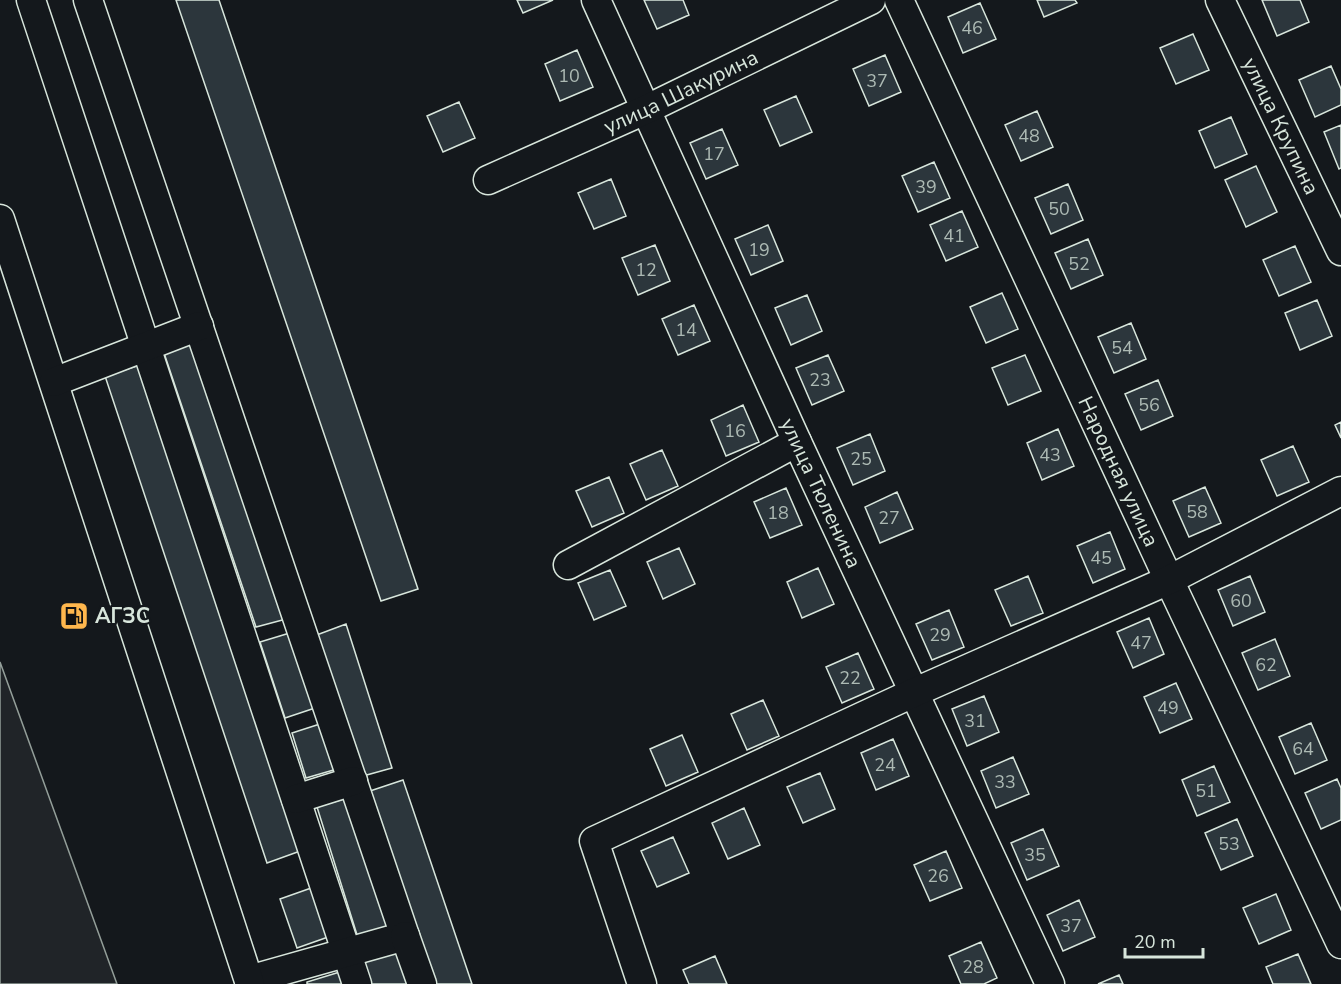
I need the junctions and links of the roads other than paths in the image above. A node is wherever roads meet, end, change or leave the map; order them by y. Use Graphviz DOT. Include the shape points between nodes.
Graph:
graph roads {
  1 [pos="31,0"];
  2 [pos="88,0"];
  3 [pos="596,0"];
  4 [pos="871,0"];
  5 [pos="899,0"];
  6 [pos="1220,0"];
  7 [pos="645,110"];
  8 [pos="488,180"];
  9 [pos="0,219"];
  10 [pos="1341,251"];
  11 [pos="199,326"];
  12 [pos="146,348"];
  13 [pos="54,382"];
  14 [pos="797,442"];
  15 [pos="1341,492"];
  16 [pos="568,565"];
  17 [pos="1169,580"];
  18 [pos="913,693"];
  19 [pos="353,781"];
  20 [pos="296,800"];
  21 [pos="405,936"];
  22 [pos="1341,944"];
  23 [pos="346,953"];
  24 [pos="250,982"];
  25 [pos="357,984"];
  26 [pos="422,984"];
  27 [pos="642,984"];
  28 [pos="1050,984"];
  1 -- 12 [label="street"];
  2 -- 11 [label="street"];
  3 -- 7 [label="street, улица Тюленина"];
  4 -- 7 [label="street, улица Шакурина"];
  5 -- 17 [label="street, Народная улица"];
  6 -- 10 [label="street, улица Крупина"];
  7 -- 8 [label="street, улица Шакурина"];
  7 -- 14 [label="street, улица Тюленина"];
  9 -- 13 [label="street"];
  11 -- 12 [label="street"];
  11 -- 19 [label="street"];
  12 -- 13 [label="street"];
  12 -- 20 [label="street"];
  13 -- 24 [label="street"];
  14 -- 16 [label="street"];
  14 -- 18 [label="street, улица Тюленина"];
  15 -- 17 [label="street"];
  17 -- 18 [label="street"];
  17 -- 22 [label="street, Народная улица"];
  18 -- 27 [label="street" via="594,841"];
  18 -- 28 [label="street, улица Тюленина"];
  19 -- 20 [label="street"];
  19 -- 21 [label="street"];
  20 -- 23 [label="street"];
  21 -- 23 [label="street"];
  21 -- 26 [label="street"];
  23 -- 24 [label="street"];
  23 -- 25 [label="street"];
}
